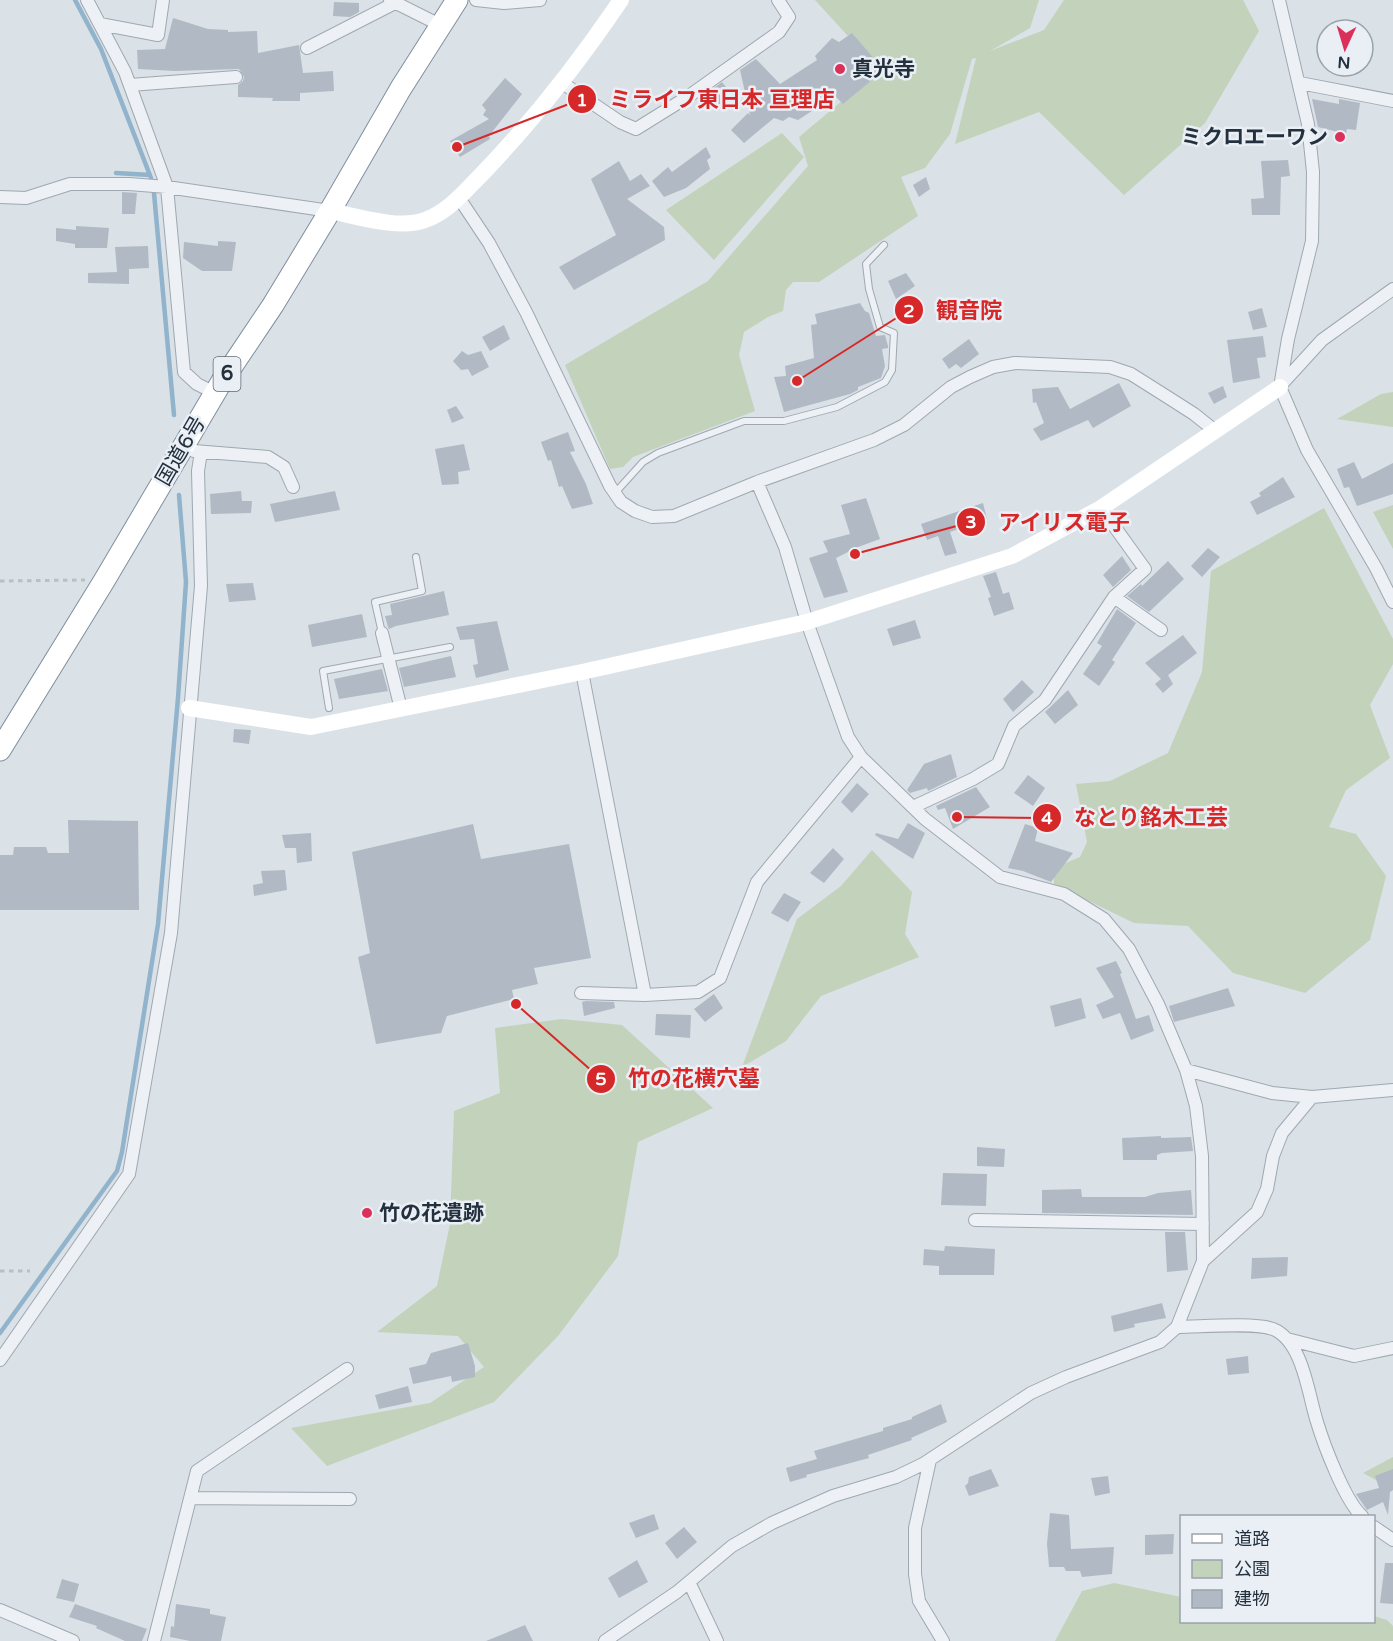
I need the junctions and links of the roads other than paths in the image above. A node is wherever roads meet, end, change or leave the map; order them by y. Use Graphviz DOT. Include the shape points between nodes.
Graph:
graph roads {
  1 [pos="87,0"];
  2 [pos="164,0"];
  3 [pos="457,0"];
  4 [pos="476,0"];
  5 [pos="540,0"];
  6 [pos="621,0"];
  7 [pos="778,0"];
  8 [pos="1279,0"];
  9 [pos="392,1"];
  10 [pos="100,24"];
  11 [pos="440,25"];
  12 [pos="306,48"];
  13 [pos="236,77"];
  14 [pos="561,82"];
  15 [pos="1300,83"];
  16 [pos="130,85"];
  17 [pos="1393,101"];
  18 [pos="167,187"];
  19 [pos="0,196"];
  20 [pos="459,198"];
  21 [pos="330,211"];
  22 [pos="884,245"];
  23 [pos="1393,289"];
  24 [pos="1280,387"];
  25 [pos="215,393"];
  26 [pos="1214,430"];
  27 [pos="192,451"];
  28 [pos="757,482"];
  29 [pos="293,487"];
  30 [pos="615,493"];
  31 [pos="1101,508"];
  32 [pos="416,557"];
  33 [pos="1114,597"];
  34 [pos="1393,602"];
  35 [pos="807,622"];
  36 [pos="1161,630"];
  37 [pos="382,633"];
  38 [pos="450,647"];
  39 [pos="389,659"];
  40 [pos="582,672"];
  41 [pos="189,708"];
  42 [pos="329,708"];
  43 [pos="401,709"];
  44 [pos="0,750"];
  45 [pos="861,757"];
  46 [pos="913,807"];
  47 [pos="581,993"];
  48 [pos="645,995"];
  49 [pos="1186,1070"];
  50 [pos="1393,1090"];
  51 [pos="1312,1097"];
  52 [pos="975,1220"];
  53 [pos="1203,1224"];
  54 [pos="1203,1261"];
  55 [pos="1176,1327"];
  56 [pos="1287,1339"];
  57 [pos="1393,1348"];
  58 [pos="0,1360"];
  59 [pos="347,1369"];
  60 [pos="930,1460"];
  61 [pos="190,1498"];
  62 [pos="350,1499"];
  63 [pos="1360,1515"];
  64 [pos="1375,1528"];
  65 [pos="1393,1540"];
  66 [pos="689,1582"];
  67 [pos="0,1610"];
  68 [pos="73,1641"];
  69 [pos="154,1641"];
  70 [pos="604,1641"];
  71 [pos="717,1641"];
  72 [pos="943,1641"];
  1 -- 10 [label="street"];
  2 -- 10 [label="street" via="158,35"];
  3 -- 11 [label="highway, 国道6号 / 6"];
  4 -- 5 [label="street"];
  6 -- 14 [label="street"];
  7 -- 14 [label="street" via="789,17 779,32 636,129"];
  8 -- 15 [label="street"];
  9 -- 11 [label="street"];
  9 -- 12 [label="street"];
  10 -- 16 [label="street"];
  11 -- 21 [label="highway, 国道6号 / 6"];
  13 -- 16 [label="street"];
  14 -- 20 [label="street"];
  15 -- 17 [label="street"];
  15 -- 24 [label="street" via="1313,172 1312,241"];
  16 -- 18 [label="street"];
  18 -- 19 [label="street" via="70,184 26,198"];
  18 -- 21 [label="street"];
  18 -- 25 [label="street" via="184,372"];
  20 -- 21 [label="street" via="424,220 400,224"];
  20 -- 30 [label="street" via="489,243 526,312"];
  21 -- 25 [label="highway, 国道6号 / 6"];
  22 -- 30 [label="lane" via="866,264 868,290 880,327 894,333 892,370 885,382 837,407 784,421 744,422 658,453 643,462"];
  23 -- 24 [label="street" via="1322,340"];
  24 -- 26 [label="street"];
  24 -- 34 [label="street" via="1307,450"];
  25 -- 27 [label="highway, 国道6号 / 6"];
  26 -- 28 [label="street" via="1131,374 1110,367 1015,363 970,376 904,426 874,440"];
  26 -- 31 [label="street"];
  27 -- 29 [label="street" via="268,457 284,467"];
  27 -- 41 [label="street" via="198,471 201,586"];
  27 -- 44 [label="highway, 国道6号 / 6" via="104,581"];
  28 -- 30 [label="street" via="663,517 635,511"];
  28 -- 35 [label="street" via="785,547"];
  31 -- 33 [label="street" via="1145,569"];
  31 -- 35 [label="street" via="1012,556"];
  32 -- 37 [label="lane" via="422,591 375,602"];
  33 -- 36 [label="street"];
  33 -- 46 [label="street" via="1045,700 1014,726 998,764"];
  35 -- 40 [label="street"];
  35 -- 45 [label="street" via="848,737"];
  37 -- 39 [label="street"];
  38 -- 39 [label="lane"];
  39 -- 42 [label="lane" via="323,671"];
  39 -- 43 [label="street"];
  40 -- 43 [label="street"];
  40 -- 48 [label="street"];
  41 -- 43 [label="street" via="311,727"];
  41 -- 58 [label="street" via="171,933 129,1174"];
  45 -- 46 [label="street"];
  45 -- 48 [label="street" via="758,882 720,978 698,992"];
  46 -- 49 [label="street" via="1000,877 1064,894 1104,919 1130,949"];
  47 -- 48 [label="street"];
  49 -- 51 [label="street" via="1272,1093"];
  49 -- 53 [label="street" via="1196,1106 1202,1155"];
  50 -- 51 [label="street"];
  51 -- 54 [label="street" via="1282,1133 1257,1212"];
  52 -- 53 [label="street"];
  53 -- 54 [label="street"];
  54 -- 55 [label="street"];
  55 -- 56 [label="street" via="1257,1326 1273,1329"];
  55 -- 60 [label="street" via="1160,1342 1031,1393"];
  56 -- 57 [label="street" via="1354,1356"];
  56 -- 63 [label="street" via="1299,1358 1317,1423 1338,1475"];
  59 -- 61 [label="street" via="197,1471"];
  60 -- 66 [label="street" via="896,1477 833,1496 772,1523 732,1546"];
  60 -- 72 [label="street" via="915,1528 915,1574 919,1601"];
  61 -- 62 [label="street"];
  61 -- 69 [label="street"];
  64 -- 65 [label="street"];
  66 -- 70 [label="street"];
  66 -- 71 [label="street"];
  67 -- 68 [label="street"];
}
